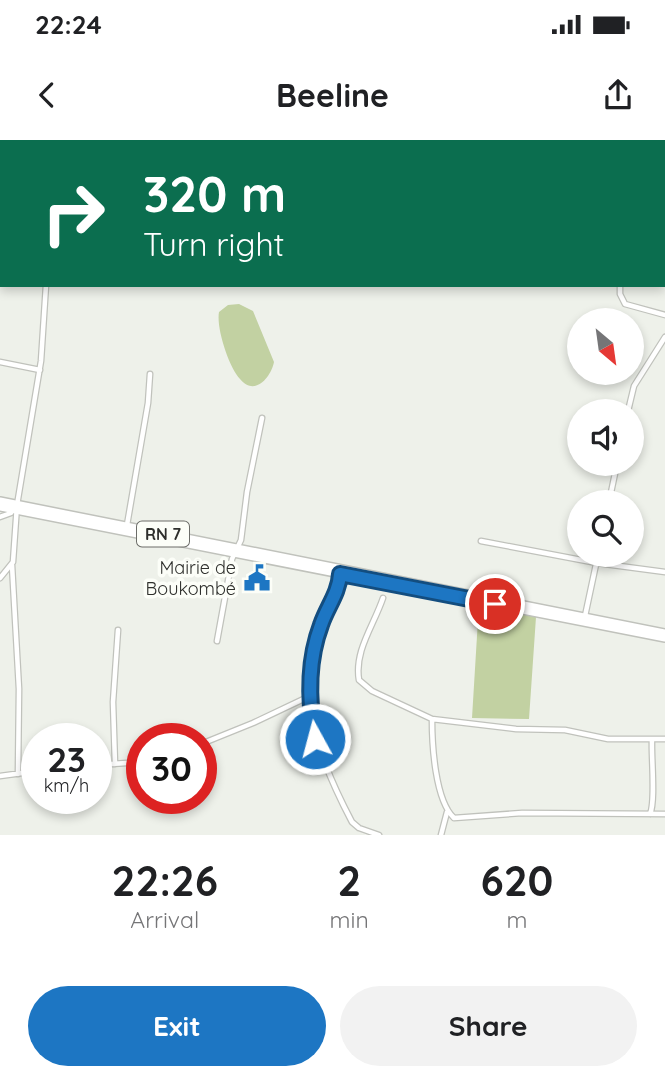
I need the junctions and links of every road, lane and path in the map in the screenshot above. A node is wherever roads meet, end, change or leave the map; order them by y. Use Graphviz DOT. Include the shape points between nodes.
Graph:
graph roads {
  1 [pos="46,287"];
  2 [pos="620,287"];
  3 [pos="665,315"];
  4 [pos="665,337"];
  5 [pos="0,362"];
  6 [pos="40,370"];
  7 [pos="150,374"];
  8 [pos="631,399"];
  9 [pos="262,418"];
  10 [pos="0,501"];
  11 [pos="0,507"];
  12 [pos="15,509"];
  13 [pos="0,517"];
  14 [pos="127,526"];
  15 [pos="481,541"];
  16 [pos="235,550"];
  17 [pos="567,557"];
  18 [pos="13,562"];
  19 [pos="596,567"];
  20 [pos="627,567"];
  21 [pos="332,570"];
  22 [pos="665,572"];
  23 [pos="0,578"];
  24 [pos="383,598"];
  25 [pos="585,616"];
  26 [pos="118,630"];
  27 [pos="665,633"];
  28 [pos="665,638"];
  29 [pos="217,641"];
  30 [pos="310,696"];
  31 [pos="432,719"];
  32 [pos="217,737"];
  33 [pos="652,739"];
  34 [pos="665,739"];
  35 [pos="126,763"];
  36 [pos="112,764"];
  37 [pos="115,764"];
  38 [pos="18,774"];
  39 [pos="21,774"];
  40 [pos="0,776"];
  41 [pos="447,812"];
  42 [pos="650,814"];
  43 [pos="665,814"];
  44 [pos="379,835"];
  45 [pos="441,835"];
  1 -- 6 [label="street"];
  2 -- 3 [label="street" via="625,304"];
  4 -- 8 [label="street" via="634,386"];
  5 -- 6 [label="street"];
  6 -- 12 [label="street"];
  7 -- 14 [label="street"];
  9 -- 16 [label="street" via="241,540"];
  10 -- 12 [label="main road, RN 7"];
  11 -- 12 [label="main road, RN 7"];
  12 -- 13 [label="street"];
  12 -- 14 [label="main road, RN 7"];
  12 -- 16 [label="main road, RN 7"];
  12 -- 18 [label="street"];
  14 -- 16 [label="main road, RN 7"];
  15 -- 17 [label="street"];
  16 -- 21 [label="main road, RN 7"];
  16 -- 29 [label="street"];
  18 -- 23 [label="street"];
  18 -- 38 [label="street"];
  19 -- 25 [label="street"];
  20 -- 22 [label="street"];
  21 -- 25 [label="main road, RN 7"];
  21 -- 28 [label="main road, RN 7"];
  21 -- 30 [label="street" via="338,590 315,641"];
  24 -- 31 [label="street" via="360,652 359,680 372,691"];
  25 -- 27 [label="main road, RN 7"];
  26 -- 37 [label="street"];
  30 -- 32 [label="street"];
  30 -- 44 [label="street" via="315,739 346,811 359,828"];
  31 -- 33 [label="street" via="565,730 608,739"];
  31 -- 41 [label="street" via="435,764"];
  33 -- 34 [label="street"];
  33 -- 42 [label="street" via="654,800"];
  35 -- 37 [label="street"];
  36 -- 37 [label="street"];
  38 -- 39 [label="street"];
  38 -- 40 [label="street"];
  41 -- 42 [label="street" via="454,818 522,813"];
  41 -- 45 [label="street"];
  42 -- 43 [label="street"];
}
